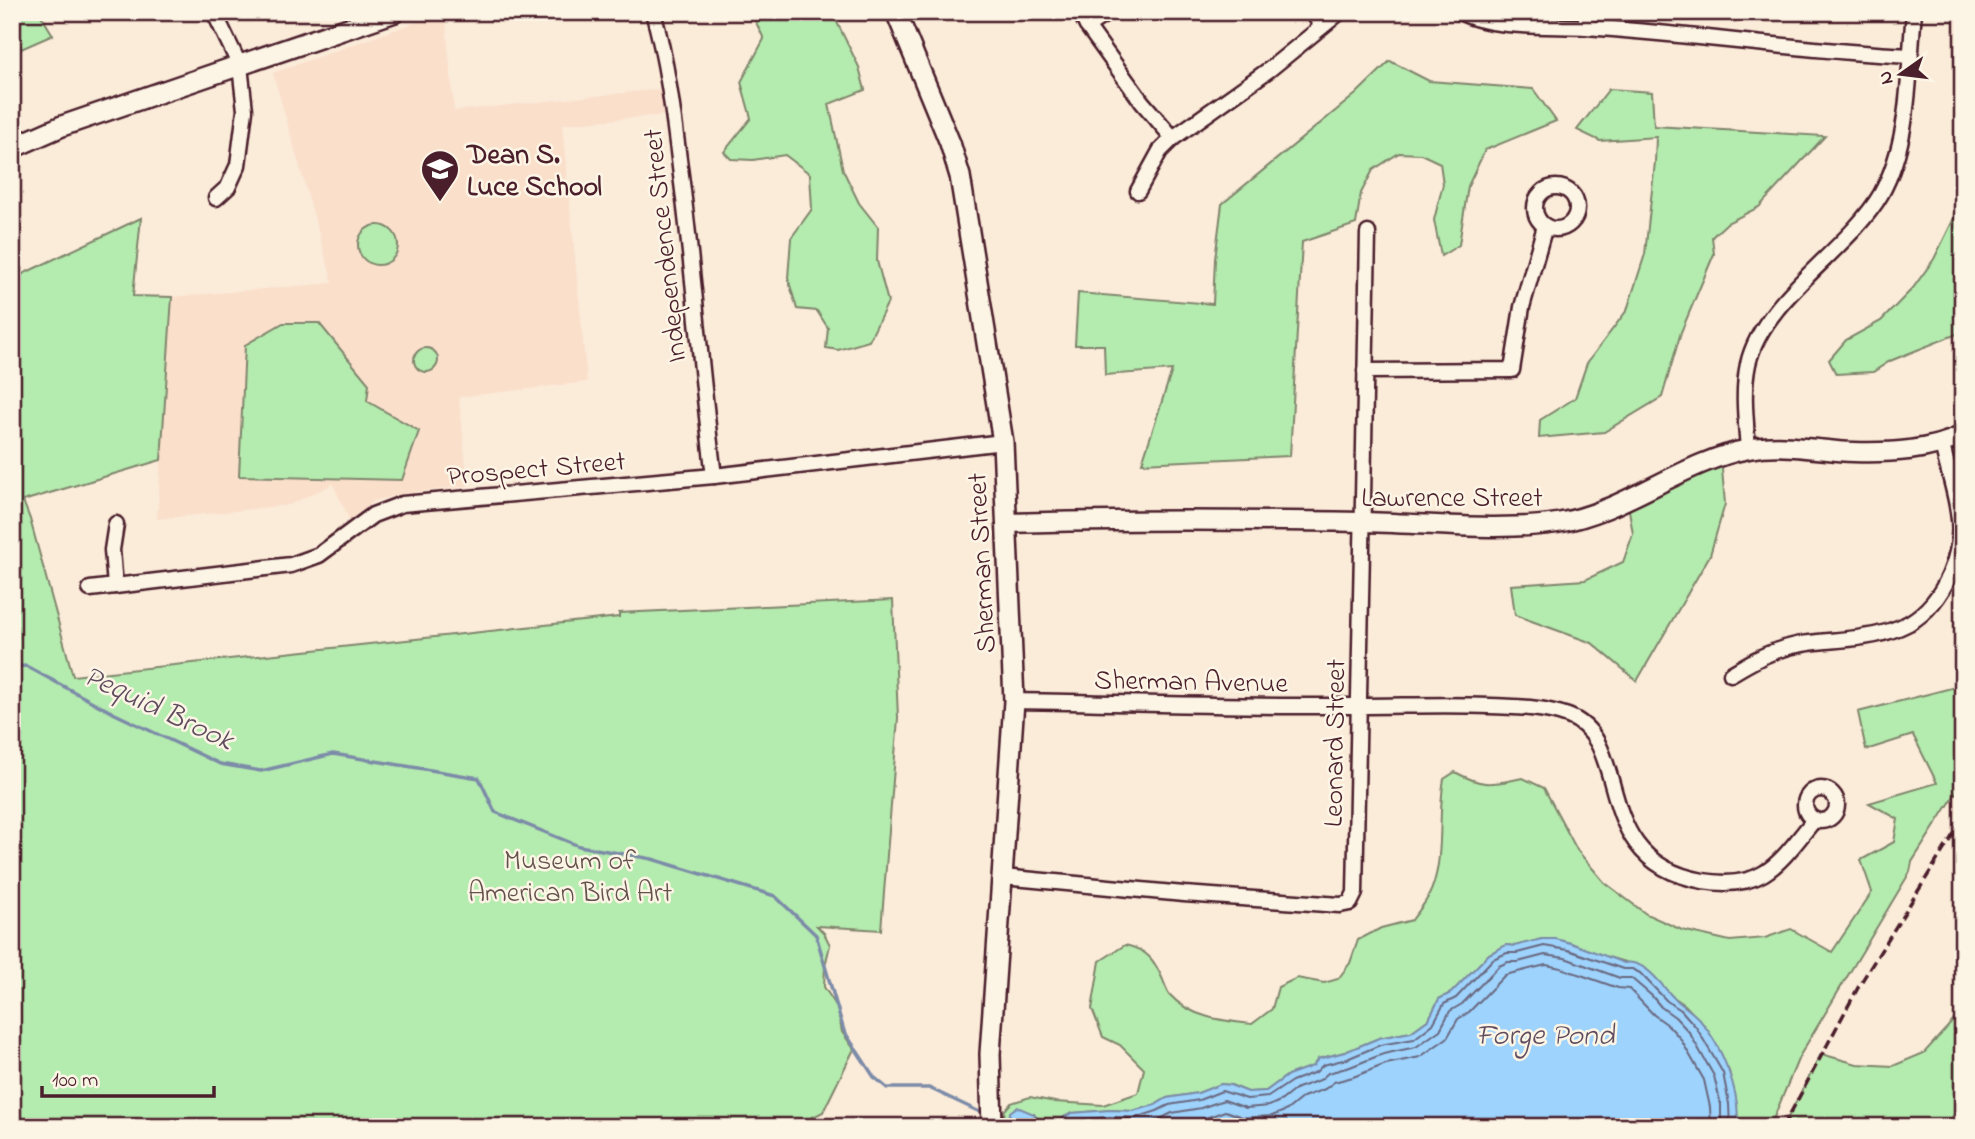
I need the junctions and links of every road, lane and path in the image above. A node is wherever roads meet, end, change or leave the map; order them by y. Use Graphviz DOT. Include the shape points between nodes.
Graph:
graph roads {
  1 [pos="214,12"];
  2 [pos="396,12"];
  3 [pos="653,12"];
  4 [pos="896,12"];
  5 [pos="1080,12"];
  6 [pos="1108,12"];
  7 [pos="1312,12"];
  8 [pos="1340,12"];
  9 [pos="1460,12"];
  10 [pos="1914,12"];
  11 [pos="1586,20"];
  12 [pos="1087,26"];
  13 [pos="1322,26"];
  14 [pos="1910,56"];
  15 [pos="240,66"];
  16 [pos="1172,138"];
  17 [pos="12,148"];
  18 [pos="1138,191"];
  19 [pos="216,198"];
  20 [pos="1545,226"];
  21 [pos="1368,233"];
  22 [pos="1365,371"];
  23 [pos="1963,435"];
  24 [pos="1003,442"];
  25 [pos="1942,445"];
  26 [pos="1748,449"];
  27 [pos="714,476"];
  28 [pos="1362,522"];
  29 [pos="1007,523"];
  30 [pos="116,524"];
  31 [pos="115,586"];
  32 [pos="90,589"];
  33 [pos="1731,674"];
  34 [pos="1014,701"];
  35 [pos="1358,706"];
  36 [pos="1814,820"];
  37 [pos="1003,877"];
  38 [pos="992,1121"];
  1 -- 15 [label="street"];
  2 -- 15 [label="main road"];
  3 -- 27 [label="street, Independence Street" via="672,101"];
  4 -- 24 [label="main road, Sherman Street" via="960,176"];
  5 -- 12 [label="street"];
  6 -- 12 [label="street"];
  7 -- 13 [label="street"];
  8 -- 13 [label="street"];
  9 -- 11 [label="street" via="1492,21"];
  10 -- 14 [label="street"];
  11 -- 14 [label="street" via="1856,54"];
  12 -- 16 [label="street"];
  13 -- 16 [label="street"];
  14 -- 26 [label="street" via="1902,139 1881,194 1781,305 1758,338 1748,363 1745,389"];
  15 -- 17 [label="main road" via="62,126"];
  15 -- 19 [label="street" via="245,110 238,165 228,187"];
  16 -- 18 [label="street"];
  20 -- 22 [label="street" via="1522,307 1512,370"];
  21 -- 22 [label="street, Leonard Street"];
  22 -- 28 [label="street, Leonard Street"];
  23 -- 25 [label="street, Lawrence Street"];
  24 -- 27 [label="street, Prospect Street"];
  24 -- 29 [label="main road, Sherman Street"];
  25 -- 26 [label="street, Lawrence Street" via="1855,452 1772,446"];
  25 -- 33 [label="street" via="1959,514 1958,543 1953,569 1927,608 1890,631 1780,649"];
  26 -- 28 [label="street, Lawrence Street" via="1713,459 1580,519 1519,527"];
  27 -- 31 [label="street, Prospect Street" via="402,504 373,515 319,555 291,565"];
  28 -- 29 [label="street, Lawrence Street"];
  28 -- 35 [label="street, Leonard Street"];
  29 -- 34 [label="main road, Sherman Street"];
  30 -- 31 [label="street" via="112,550"];
  31 -- 32 [label="street, Prospect Street"];
  34 -- 35 [label="street, Sherman Avenue"];
  34 -- 37 [label="main road, Sherman Street"];
  35 -- 36 [label="street, Sherman Avenue" via="1536,707 1572,718 1600,745 1626,827 1649,859 1696,879 1720,884 1749,881 1780,861"];
  35 -- 37 [label="street, Leonard Street" via="1355,893 1350,903 1196,895"];
  37 -- 38 [label="main road, Sherman Street" via="990,1054"];
}
